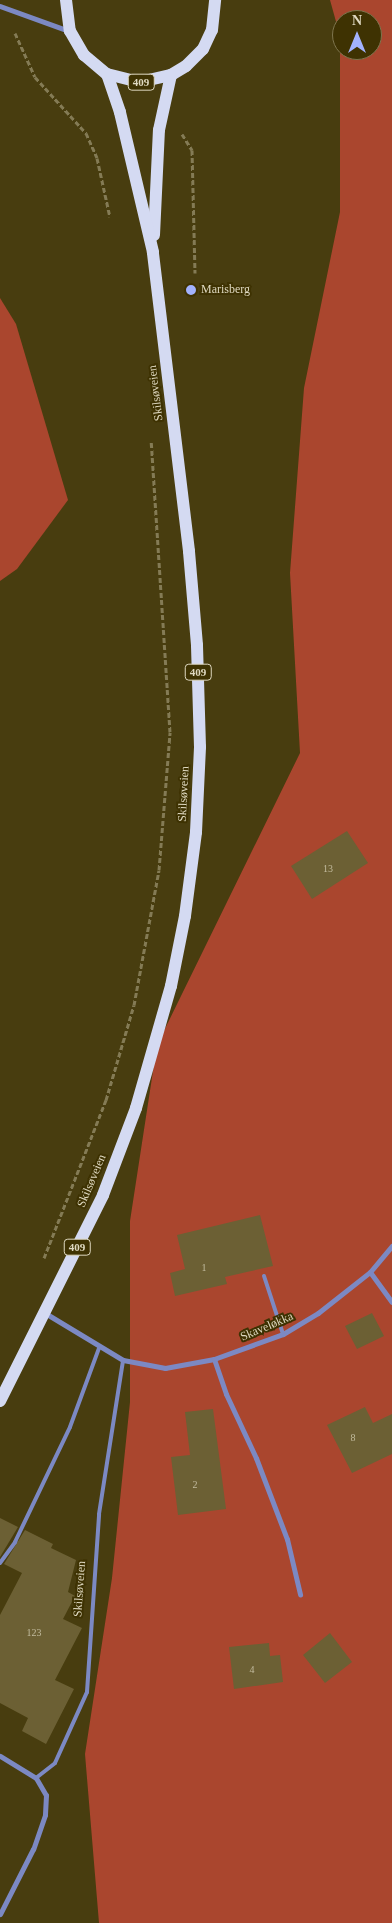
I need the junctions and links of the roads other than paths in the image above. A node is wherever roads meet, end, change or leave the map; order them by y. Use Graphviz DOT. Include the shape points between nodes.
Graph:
graph roads {
  1 [pos="66,0"];
  2 [pos="215,0"];
  3 [pos="0,6"];
  4 [pos="70,31"];
  5 [pos="108,74"];
  6 [pos="171,75"];
  7 [pos="153,252"];
  8 [pos="392,1246"];
  9 [pos="370,1272"];
  10 [pos="264,1276"];
  11 [pos="392,1302"];
  12 [pos="45,1313"];
  13 [pos="283,1334"];
  14 [pos="99,1348"];
  15 [pos="214,1359"];
  16 [pos="123,1360"];
  17 [pos="0,1401"];
  18 [pos="0,1563"];
  19 [pos="300,1594"];
  20 [pos="0,1756"];
  21 [pos="36,1778"];
  22 [pos="0,1914"];
  1 -- 4 [label="main road, 409"];
  2 -- 6 [label="main road, 409" via="212,30 203,49"];
  3 -- 4 [label="street"];
  4 -- 5 [label="main road, 409" via="84,55"];
  5 -- 6 [label="main road, 409" via="140,82"];
  5 -- 7 [label="main road, Skilsøveien / 409"];
  6 -- 7 [label="main road, Skilsøveien / 409" via="159,130"];
  7 -- 12 [label="main road, Skilsøveien / 409" via="197,645 200,747 196,832 185,916 171,986 143,1089 103,1195"];
  8 -- 9 [label="street, Skaveløkka"];
  9 -- 11 [label="street"];
  9 -- 13 [label="street, Skaveløkka" via="318,1314"];
  10 -- 13 [label="lane"];
  12 -- 14 [label="street"];
  12 -- 17 [label="main road, Skilsøveien / 409"];
  13 -- 15 [label="street, Skaveløkka"];
  14 -- 16 [label="street"];
  14 -- 18 [label="lane" via="70,1427 15,1542"];
  15 -- 16 [label="street, Skaveløkka" via="165,1368"];
  15 -- 19 [label="street" via="287,1539"];
  16 -- 21 [label="lane, Skilsøveien" via="99,1514 87,1692 54,1763"];
  20 -- 21 [label="street"];
  21 -- 22 [label="street" via="46,1795 45,1815 33,1849"];
}
